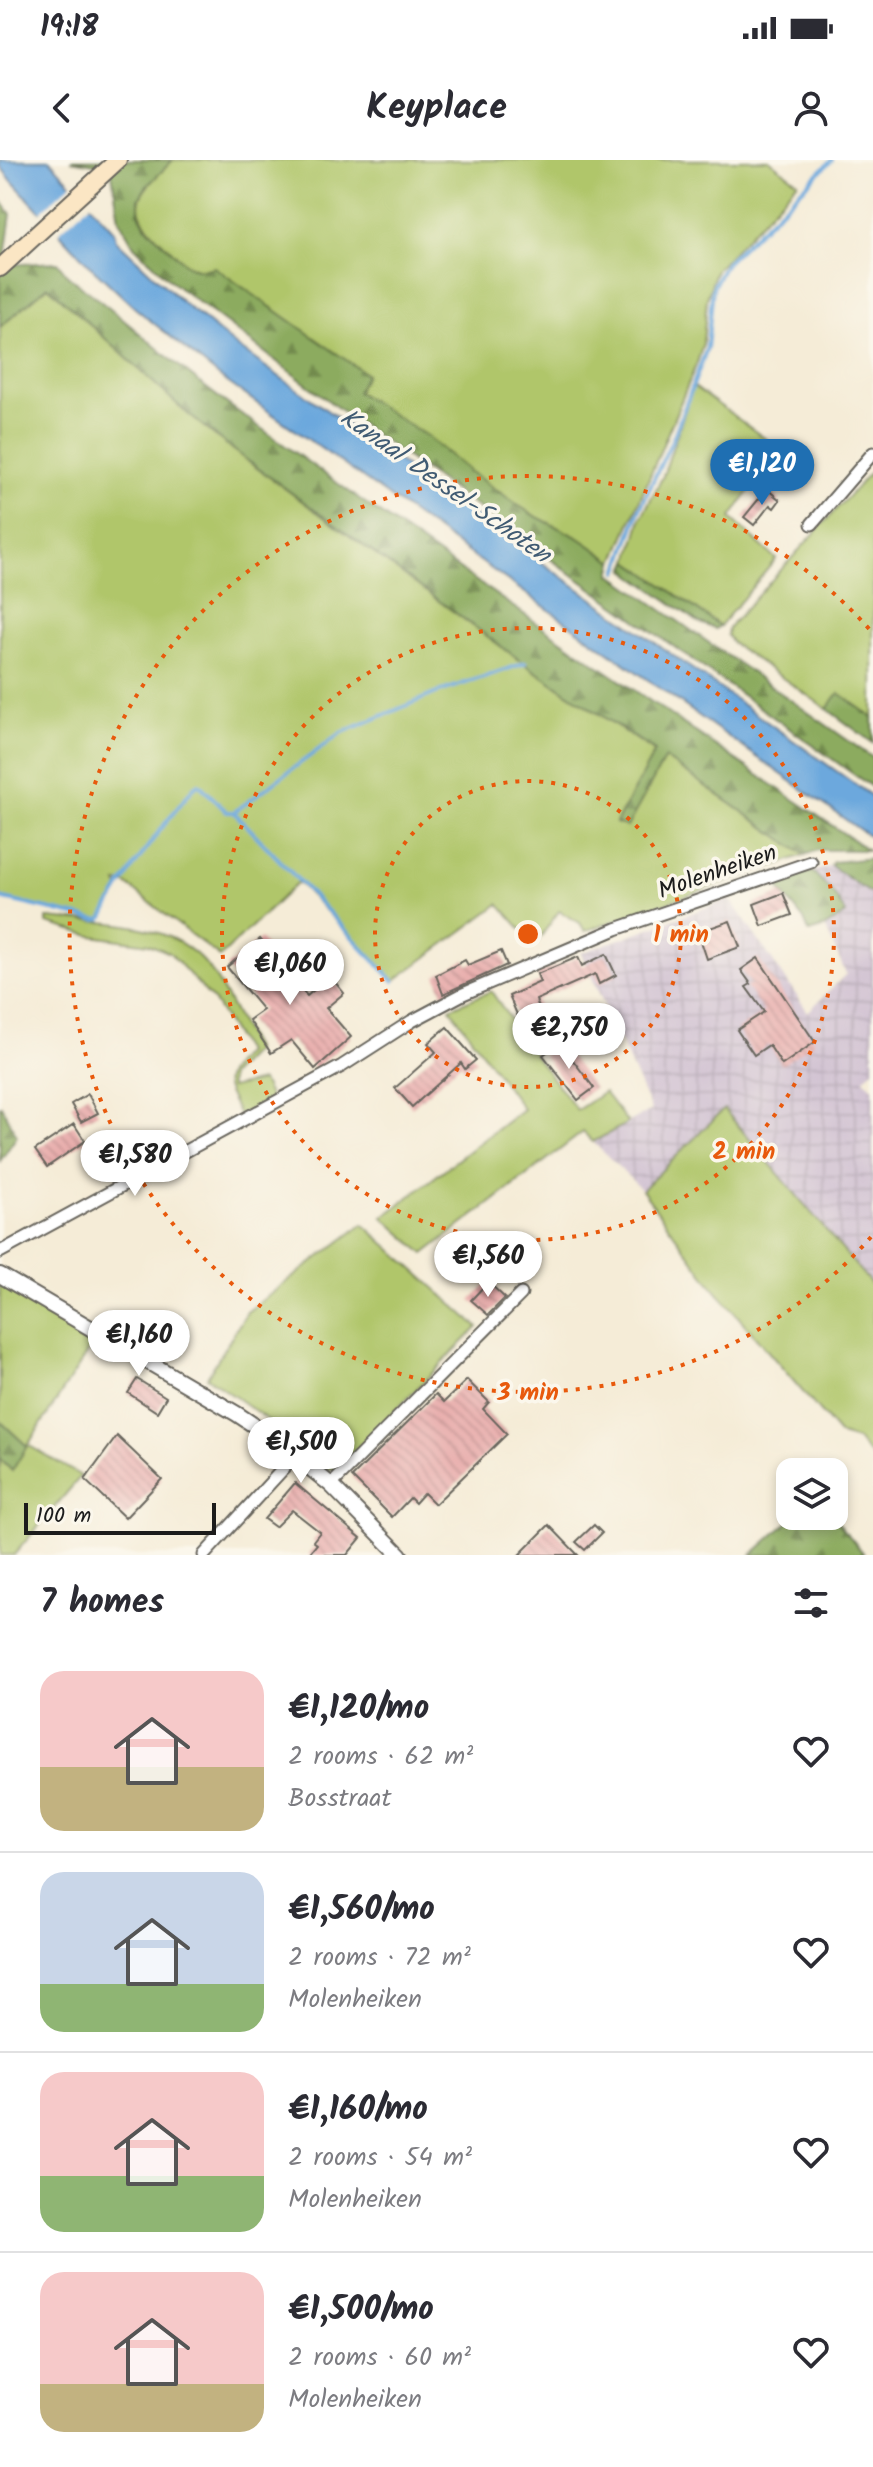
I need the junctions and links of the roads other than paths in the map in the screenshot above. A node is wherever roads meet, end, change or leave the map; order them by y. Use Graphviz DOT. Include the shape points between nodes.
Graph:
graph roads {
  1 [pos="118,160"];
  2 [pos="0,268"];
  3 [pos="873,453"];
  4 [pos="812,524"];
  5 [pos="811,862"];
  6 [pos="0,1252"];
  7 [pos="0,1275"];
  8 [pos="521,1294"];
  9 [pos="295,1456"];
  10 [pos="331,1485"];
  11 [pos="204,1555"];
  12 [pos="400,1555"];
  1 -- 2 [label="main road"];
  3 -- 4 [label="street"];
  5 -- 6 [label="street, Molenheiken" via="616,929 463,994"];
  7 -- 9 [label="street" via="237,1414"];
  8 -- 10 [label="street"];
  9 -- 10 [label="street"];
  9 -- 11 [label="street"];
  10 -- 12 [label="street"];
}
